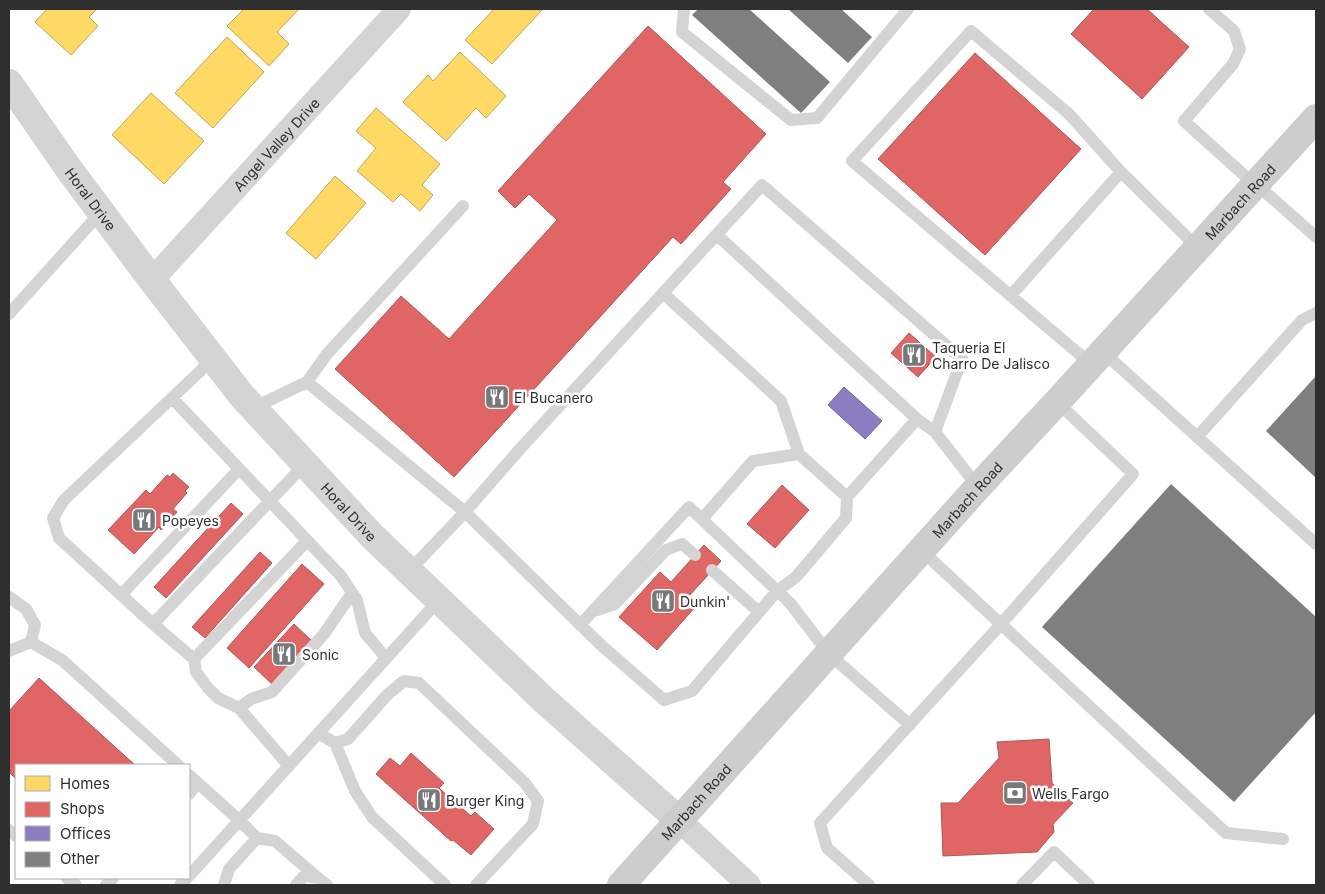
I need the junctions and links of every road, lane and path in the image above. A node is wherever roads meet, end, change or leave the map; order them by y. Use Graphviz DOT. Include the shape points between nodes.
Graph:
graph roads {
  1 [pos="399,9"];
  2 [pos="684,9"];
  3 [pos="908,9"];
  4 [pos="1209,9"];
  5 [pos="9,83"];
  6 [pos="1316,118"];
  7 [pos="1120,172"];
  8 [pos="1256,184"];
  9 [pos="463,206"];
  10 [pos="101,212"];
  11 [pos="716,235"];
  12 [pos="1316,237"];
  13 [pos="1198,248"];
  14 [pos="152,280"];
  15 [pos="663,293"];
  16 [pos="1011,295"];
  17 [pos="1316,313"];
  18 [pos="9,314"];
  19 [pos="1097,358"];
  20 [pos="213,359"];
  21 [pos="307,382"];
  22 [pos="172,398"];
  23 [pos="1057,402"];
  24 [pos="253,408"];
  25 [pos="918,419"];
  26 [pos="935,432"];
  27 [pos="1197,437"];
  28 [pos="799,454"];
  29 [pos="305,464"];
  30 [pos="239,469"];
  31 [pos="978,486"];
  32 [pos="847,497"];
  33 [pos="270,501"];
  34 [pos="465,512"];
  35 [pos="702,519"];
  36 [pos="307,541"];
  37 [pos="1316,544"];
  38 [pos="921,550"];
  39 [pos="695,555"];
  40 [pos="712,570"];
  41 [pos="409,571"];
  42 [pos="777,591"];
  43 [pos="352,593"];
  44 [pos="122,595"];
  45 [pos="9,597"];
  46 [pos="439,600"];
  47 [pos="592,612"];
  48 [pos="758,612"];
  49 [pos="154,624"];
  50 [pos="1001,624"];
  51 [pos="580,625"];
  52 [pos="31,642"];
  53 [pos="9,651"];
  54 [pos="829,654"];
  55 [pos="386,658"];
  56 [pos="194,659"];
  57 [pos="239,708"];
  58 [pos="910,724"];
  59 [pos="318,733"];
  60 [pos="335,743"];
  61 [pos="177,764"];
  62 [pos="289,766"];
  63 [pos="194,779"];
  64 [pos="190,791"];
  65 [pos="239,820"];
  66 [pos="680,821"];
  67 [pos="257,838"];
  68 [pos="1282,839"];
  69 [pos="190,875"];
  70 [pos="323,882"];
  71 [pos="224,885"];
  72 [pos="296,885"];
  73 [pos="445,885"];
  74 [pos="476,885"];
  75 [pos="621,885"];
  76 [pos="749,885"];
  77 [pos="869,885"];
  78 [pos="1024,885"];
  79 [pos="1089,885"];
  1 -- 14 [label="street, Angel Valley Drive"];
  2 -- 3 [label="lane" via="682,32 791,120 817,118"];
  4 -- 8 [label="lane" via="1234,31 1240,49 1233,64 1184,121"];
  5 -- 10 [label="street, Horal Drive"];
  6 -- 8 [label="main road, Marbach Road"];
  7 -- 13 [label="lane"];
  7 -- 16 [label="lane"];
  7 -- 16 [label="lane" via="1069,114 971,31 852,161"];
  8 -- 12 [label="lane"];
  8 -- 13 [label="main road, Marbach Road"];
  9 -- 21 [label="lane" via="327,354"];
  10 -- 14 [label="street, Horal Drive"];
  10 -- 18 [label="lane"];
  11 -- 15 [label="lane"];
  11 -- 25 [label="lane"];
  11 -- 26 [label="lane" via="762,185 962,359"];
  13 -- 19 [label="main road, Marbach Road"];
  14 -- 20 [label="street, Horal Drive"];
  15 -- 28 [label="lane" via="781,401"];
  15 -- 34 [label="lane"];
  16 -- 19 [label="lane"];
  17 -- 27 [label="lane" via="1302,320"];
  19 -- 23 [label="main road, Marbach Road"];
  19 -- 27 [label="lane"];
  20 -- 22 [label="lane"];
  20 -- 24 [label="street, Horal Drive"];
  21 -- 24 [label="lane"];
  21 -- 34 [label="lane"];
  22 -- 30 [label="lane"];
  22 -- 44 [label="lane" via="64,500 53,518 59,538"];
  23 -- 31 [label="main road, Marbach Road"];
  23 -- 50 [label="lane" via="1133,474"];
  24 -- 29 [label="street, Horal Drive"];
  25 -- 26 [label="lane"];
  25 -- 32 [label="lane"];
  26 -- 31 [label="lane"];
  27 -- 37 [label="lane"];
  28 -- 32 [label="lane"];
  28 -- 35 [label="lane" via="753,461"];
  29 -- 33 [label="lane"];
  29 -- 41 [label="street, Horal Drive"];
  30 -- 33 [label="lane"];
  30 -- 44 [label="lane"];
  31 -- 38 [label="main road, Marbach Road"];
  32 -- 42 [label="lane" via="846,518 796,576"];
  33 -- 36 [label="lane"];
  33 -- 49 [label="lane"];
  34 -- 41 [label="lane"];
  34 -- 51 [label="lane"];
  35 -- 42 [label="lane"];
  35 -- 47 [label="lane" via="689,506"];
  36 -- 43 [label="lane" via="341,576"];
  36 -- 56 [label="lane"];
  38 -- 50 [label="lane"];
  38 -- 54 [label="main road, Marbach Road"];
  39 -- 47 [label="lane" via="682,544 666,550 615,604"];
  40 -- 48 [label="lane"];
  41 -- 46 [label="street, Horal Drive"];
  42 -- 48 [label="lane"];
  42 -- 54 [label="lane"];
  43 -- 55 [label="lane" via="357,600 365,633"];
  43 -- 57 [label="lane" via="324,634 272,692 251,699"];
  44 -- 49 [label="lane"];
  45 -- 52 [label="lane" via="26,609 35,625"];
  46 -- 55 [label="lane"];
  46 -- 66 [label="street, Horal Drive" via="545,701"];
  47 -- 51 [label="lane"];
  48 -- 51 [label="lane" via="692,690 664,700"];
  49 -- 56 [label="lane"];
  50 -- 58 [label="lane"];
  50 -- 68 [label="lane" via="1226,833"];
  52 -- 53 [label="lane"];
  52 -- 61 [label="lane" via="62,660"];
  54 -- 58 [label="lane"];
  54 -- 66 [label="main road, Marbach Road"];
  55 -- 59 [label="lane"];
  56 -- 57 [label="lane" via="196,672 208,688 218,698"];
  57 -- 62 [label="lane"];
  58 -- 77 [label="lane" via="820,823 827,848"];
  59 -- 60 [label="lane"];
  59 -- 62 [label="lane"];
  60 -- 73 [label="lane" via="355,791 372,817"];
  60 -- 74 [label="lane" via="348,739 404,681 419,683 525,783 538,801 533,824"];
  62 -- 65 [label="lane"];
  63 -- 64 [label="lane"];
  63 -- 65 [label="lane"];
  65 -- 67 [label="lane"];
  65 -- 69 [label="lane"];
  66 -- 75 [label="main road, Marbach Road"];
  66 -- 76 [label="street, Horal Drive"];
  67 -- 70 [label="lane" via="276,841"];
  67 -- 71 [label="lane" via="229,869"];
  70 -- 72 [label="lane" via="304,876"];
  78 -- 79 [label="lane" via="1054,852"];
}
